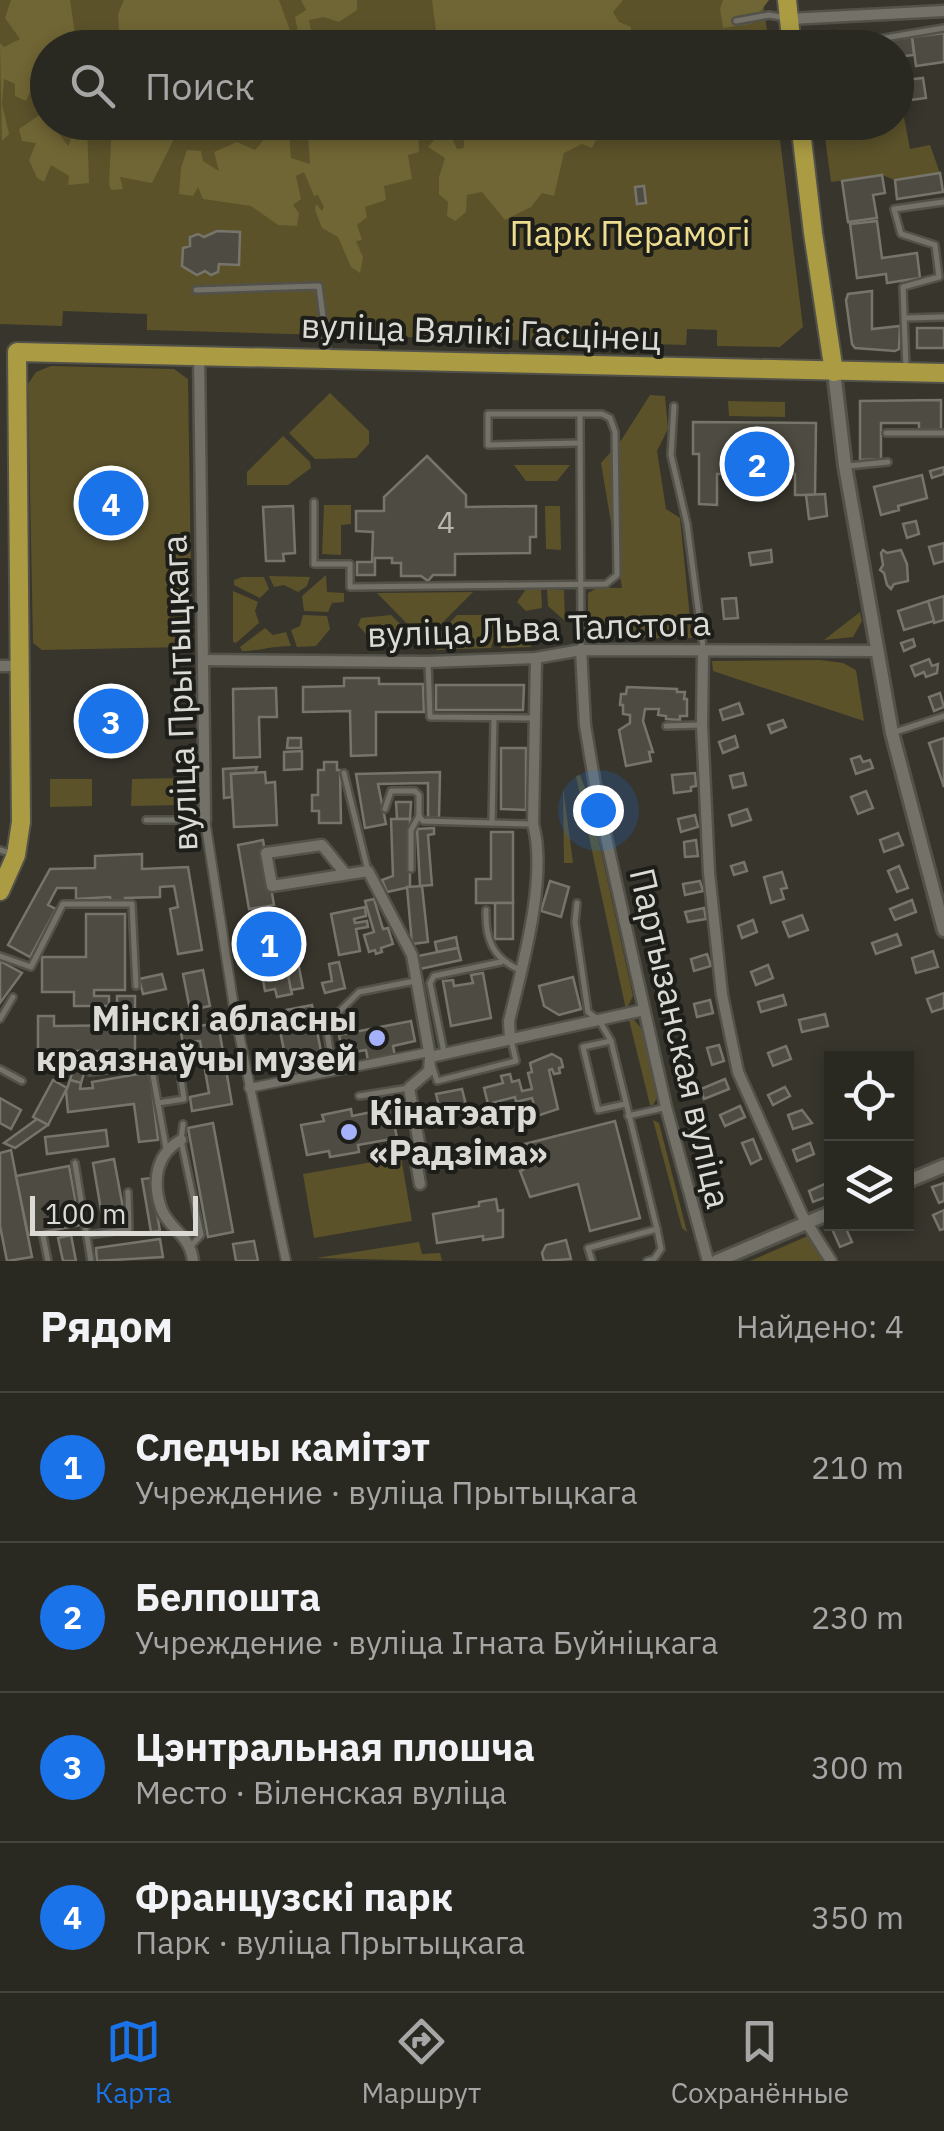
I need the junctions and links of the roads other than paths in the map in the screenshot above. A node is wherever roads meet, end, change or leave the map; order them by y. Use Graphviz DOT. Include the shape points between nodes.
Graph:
graph roads {
  1 [pos="788,10"];
  2 [pos="944,11"];
  3 [pos="736,21"];
  4 [pos="944,28"];
  5 [pos="914,33"];
  6 [pos="802,140"];
  7 [pos="944,202"];
  8 [pos="196,290"];
  9 [pos="944,317"];
  10 [pos="906,318"];
  11 [pos="199,356"];
  12 [pos="328,359"];
  13 [pos="834,372"];
  14 [pos="906,373"];
  15 [pos="944,373"];
  16 [pos="674,406"];
  17 [pos="580,414"];
  18 [pos="886,433"];
  19 [pos="944,433"];
  20 [pos="580,443"];
  21 [pos="888,462"];
  22 [pos="845,466"];
  23 [pos="314,502"];
  24 [pos="581,585"];
  25 [pos="582,650"];
  26 [pos="703,650"];
  27 [pos="877,650"];
  28 [pos="536,658"];
  29 [pos="203,660"];
  30 [pos="428,662"];
  31 [pos="9,666"];
  32 [pos="944,716"];
  33 [pos="494,718"];
  34 [pos="535,718"];
  35 [pos="702,725"];
  36 [pos="666,726"];
  37 [pos="892,733"];
  38 [pos="344,773"];
  39 [pos="385,810"];
  40 [pos="418,816"];
  41 [pos="146,820"];
  42 [pos="205,820"];
  43 [pos="492,823"];
  44 [pos="534,824"];
  45 [pos="8,852"];
  46 [pos="411,870"];
  47 [pos="368,871"];
  48 [pos="344,872"];
  49 [pos="0,891"];
  50 [pos="578,903"];
  51 [pos="486,910"];
  52 [pos="944,930"];
  53 [pos="0,956"];
  54 [pos="501,962"];
  55 [pos="520,970"];
  56 [pos="415,981"];
  57 [pos="136,986"];
  58 [pos="13,997"];
  59 [pos="644,1010"];
  60 [pos="0,1020"];
  61 [pos="600,1020"];
  62 [pos="510,1039"];
  63 [pos="611,1041"];
  64 [pos="429,1054"];
  65 [pos="444,1054"];
  66 [pos="331,1057"];
  67 [pos="151,1064"];
  68 [pos="0,1069"];
  69 [pos="90,1072"];
  70 [pos="22,1081"];
  71 [pos="249,1088"];
  72 [pos="408,1088"];
  73 [pos="358,1096"];
  74 [pos="158,1103"];
  75 [pos="626,1104"];
  76 [pos="666,1107"];
  77 [pos="628,1116"];
  78 [pos="184,1124"];
  79 [pos="181,1140"];
  80 [pos="166,1148"];
  81 [pos="75,1163"];
  82 [pos="944,1166"];
  83 [pos="914,1179"];
  84 [pos="420,1184"];
  85 [pos="128,1192"];
  86 [pos="824,1215"];
  87 [pos="807,1222"];
  88 [pos="657,1229"];
  89 [pos="88,1235"];
  90 [pos="43,1236"];
  91 [pos="192,1246"];
  92 [pos="48,1261"];
  93 [pos="91,1261"];
  94 [pos="193,1261"];
  95 [pos="286,1261"];
  96 [pos="592,1261"];
  97 [pos="647,1261"];
  98 [pos="708,1261"];
  99 [pos="717,1261"];
  100 [pos="832,1261"];
  1 -- 2 [label="street"];
  1 -- 3 [label="lane"];
  4 -- 5 [label="lane"];
  6 -- 13 [label="main road"];
  7 -- 10 [label="lane" via="894,209 901,234 935,245 939,277 904,287"];
  8 -- 12 [label="lane" via="319,286"];
  9 -- 10 [label="lane"];
  10 -- 14 [label="lane"];
  11 -- 12 [label="main road, вуліца Вялікі Гасцінец"];
  11 -- 29 [label="street, вуліца Прытыцкага"];
  11 -- 31 [label="main road, вуліца Вялікі Гасцінец" via="16,352"];
  12 -- 13 [label="main road, вуліца Вялікі Гасцінец"];
  13 -- 14 [label="main road, вуліца Вялікі Гасцінец"];
  13 -- 22 [label="street"];
  14 -- 15 [label="main road, вуліца Вялікі Гасцінец"];
  16 -- 26 [label="lane" via="671,455"];
  17 -- 20 [label="lane"];
  17 -- 20 [label="lane" via="488,414 488,445"];
  17 -- 24 [label="lane" via="602,414 615,427 617,575 606,584"];
  18 -- 19 [label="lane"];
  20 -- 24 [label="lane"];
  21 -- 22 [label="lane"];
  22 -- 27 [label="street"];
  23 -- 24 [label="lane" via="314,564 350,564 350,586"];
  24 -- 25 [label="lane"];
  25 -- 26 [label="street, вуліца Льва Талстога"];
  25 -- 28 [label="street, вуліца Льва Талстога"];
  25 -- 59 [label="street, Партызанская вуліца" via="588,752"];
  26 -- 27 [label="street, вуліца Льва Талстога"];
  26 -- 35 [label="street"];
  27 -- 37 [label="street"];
  28 -- 30 [label="street, вуліца Льва Талстога"];
  28 -- 34 [label="street"];
  29 -- 30 [label="street, вуліца Льва Талстога"];
  29 -- 42 [label="street, вуліца Прытыцкага"];
  30 -- 33 [label="lane" via="430,717"];
  31 -- 45 [label="main road" via="22,822"];
  32 -- 37 [label="lane"];
  33 -- 34 [label="lane"];
  33 -- 43 [label="lane"];
  34 -- 44 [label="street"];
  35 -- 36 [label="lane"];
  35 -- 87 [label="street" via="709,873 738,1072"];
  37 -- 52 [label="street"];
  38 -- 47 [label="lane"];
  39 -- 40 [label="lane" via="391,790 415,791"];
  40 -- 43 [label="lane"];
  40 -- 46 [label="lane" via="411,830"];
  41 -- 42 [label="lane"];
  42 -- 71 [label="street, вуліца Прытыцкага"];
  43 -- 44 [label="lane"];
  44 -- 55 [label="street" via="534,904"];
  45 -- 49 [label="main road"];
  47 -- 48 [label="street"];
  47 -- 56 [label="street" via="412,955"];
  48 -- 48 [label="street" via="272,886 266,853 322,845"];
  50 -- 61 [label="lane" via="588,1012"];
  51 -- 54 [label="lane" via="485,934"];
  53 -- 57 [label="lane" via="30,967 63,904 132,904"];
  54 -- 55 [label="lane"];
  54 -- 65 [label="lane" via="430,982"];
  55 -- 62 [label="street"];
  56 -- 64 [label="street"];
  56 -- 66 [label="lane" via="359,992 326,1025"];
  58 -- 60 [label="lane"];
  59 -- 61 [label="street"];
  59 -- 76 [label="street, Партызанская вуліца"];
  61 -- 62 [label="street"];
  61 -- 63 [label="lane"];
  62 -- 64 [label="lane" via="516,1061 437,1080"];
  62 -- 65 [label="street"];
  63 -- 75 [label="lane"];
  63 -- 75 [label="lane" via="583,1047 598,1110"];
  64 -- 65 [label="street"];
  64 -- 71 [label="street"];
  64 -- 72 [label="street" via="430,1071"];
  67 -- 69 [label="lane"];
  67 -- 74 [label="lane"];
  67 -- 74 [label="lane" via="178,1058 184,1099"];
  68 -- 70 [label="lane"];
  71 -- 95 [label="street, вуліца Прытыцкага"];
  72 -- 73 [label="lane"];
  72 -- 84 [label="street" via="422,1154"];
  74 -- 80 [label="lane"];
  75 -- 77 [label="lane"];
  76 -- 77 [label="lane"];
  76 -- 98 [label="street, Партызанская вуліца"];
  77 -- 88 [label="lane"];
  78 -- 79 [label="lane"];
  79 -- 80 [label="street"];
  79 -- 91 [label="lane" via="201,1235"];
  80 -- 91 [label="street" via="156,1170 162,1210"];
  81 -- 89 [label="lane"];
  82 -- 83 [label="street"];
  85 -- 89 [label="lane" via="129,1229"];
  86 -- 87 [label="street"];
  87 -- 99 [label="street"];
  87 -- 100 [label="street"];
  88 -- 96 [label="lane" via="588,1248"];
  88 -- 97 [label="lane" via="661,1249"];
  89 -- 93 [label="lane"];
  90 -- 92 [label="lane"];
  91 -- 94 [label="street"];
}
